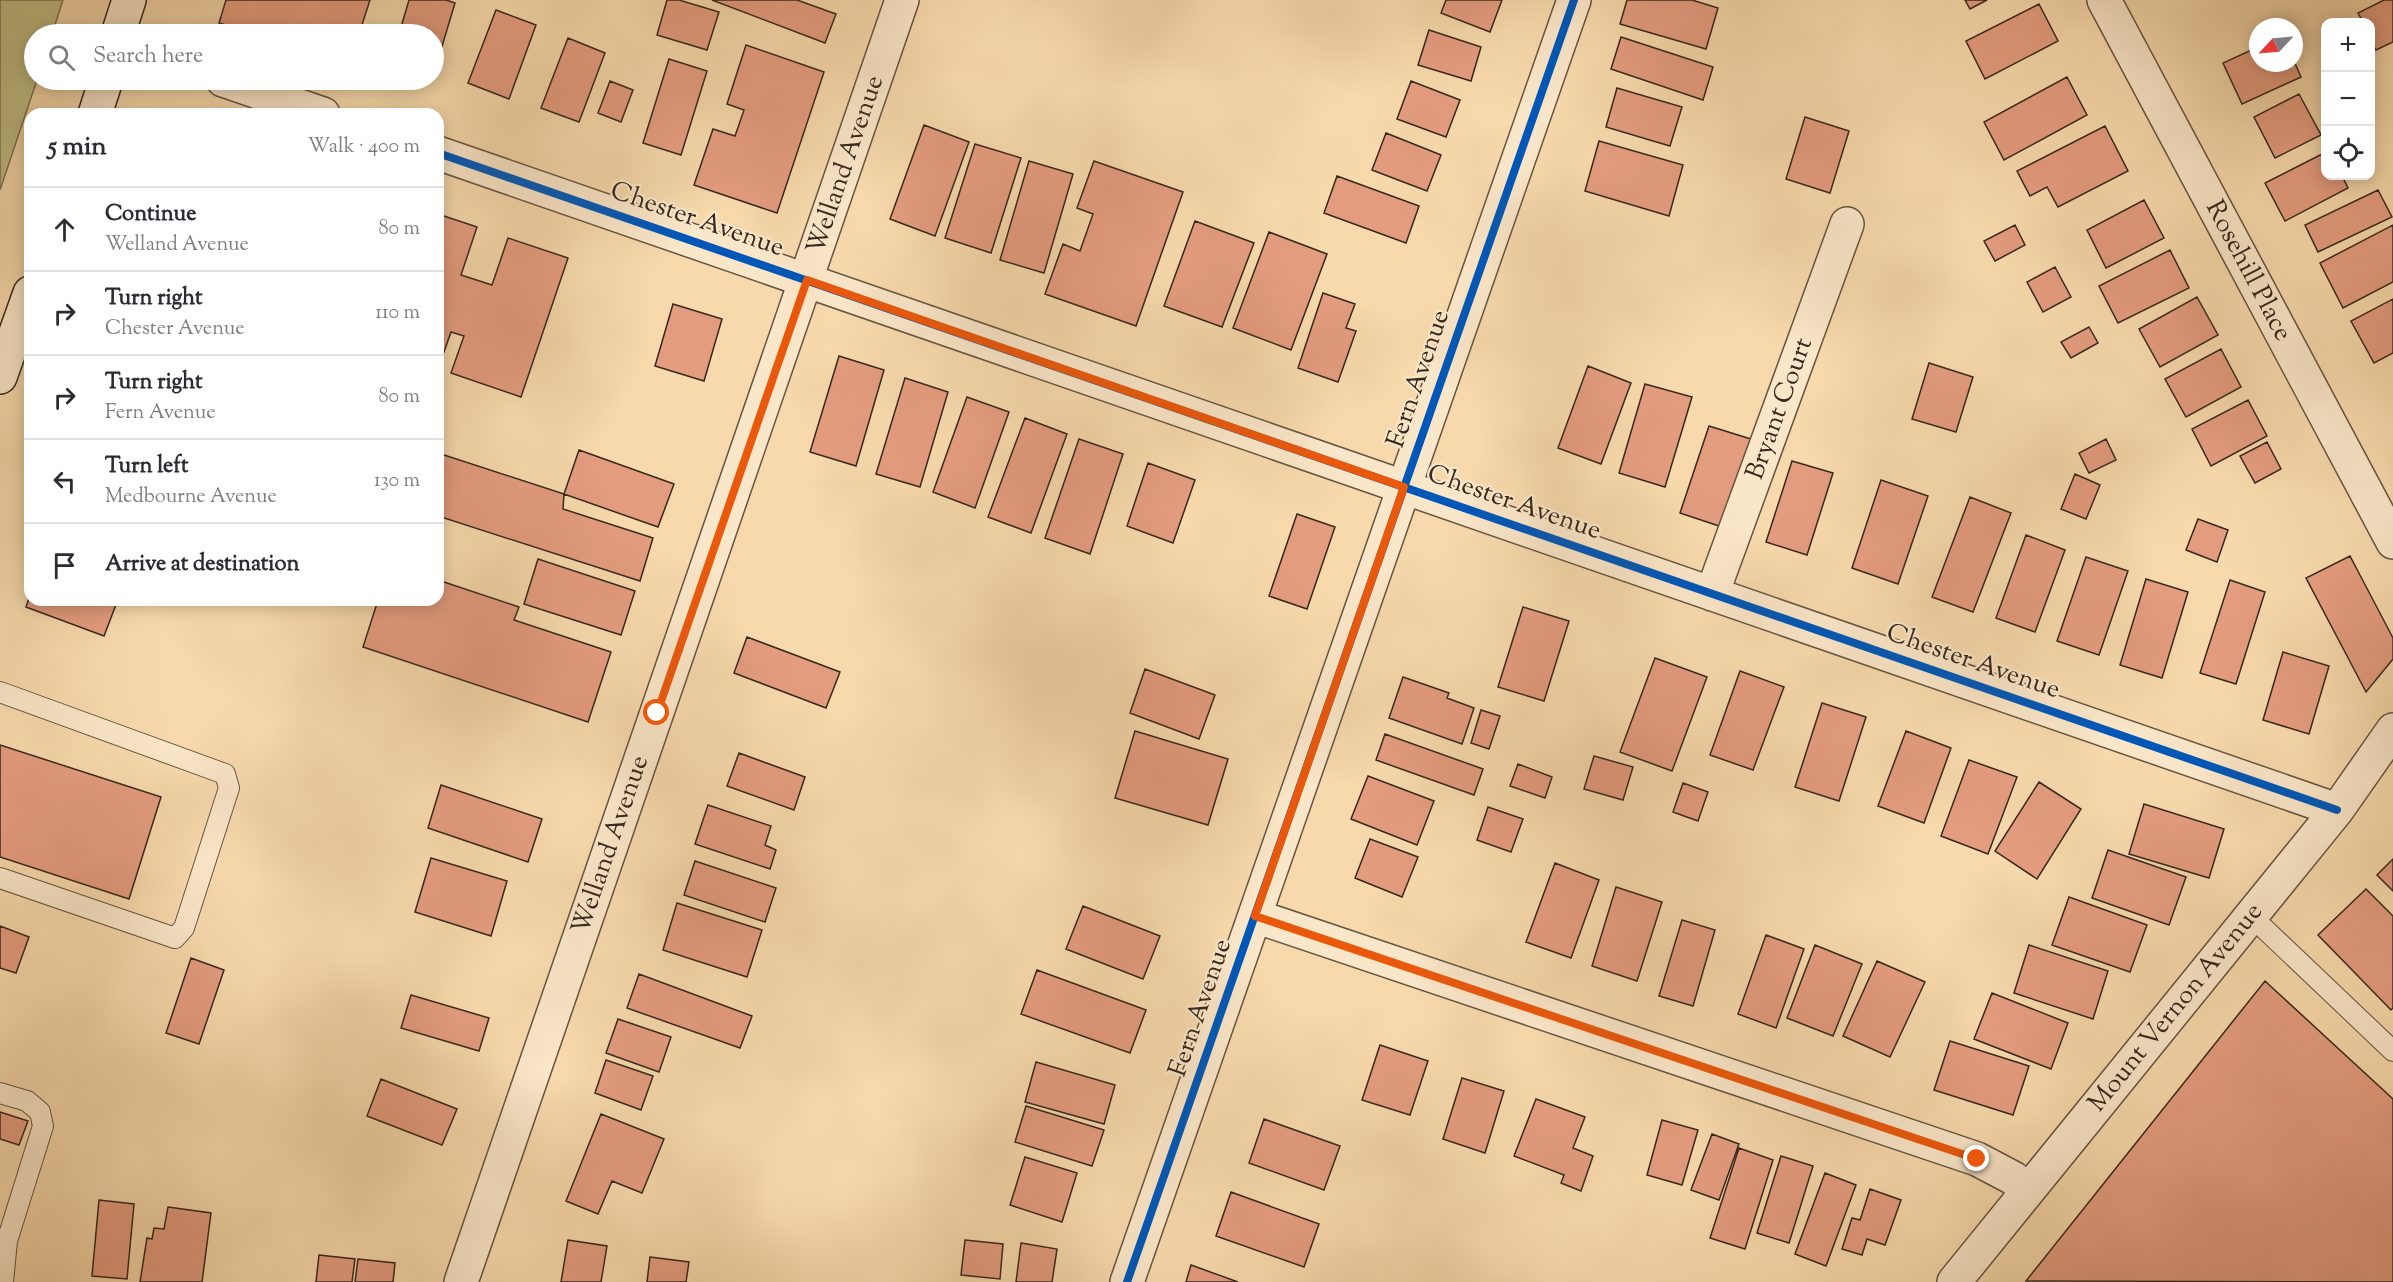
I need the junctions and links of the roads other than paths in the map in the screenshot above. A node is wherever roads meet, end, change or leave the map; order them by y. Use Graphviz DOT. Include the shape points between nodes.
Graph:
graph roads {
  1 [pos="129,0"];
  2 [pos="902,0"];
  3 [pos="1574,0"];
  4 [pos="2104,0"];
  5 [pos="121,24"];
  6 [pos="103,90"];
  7 [pos="252,90"];
  8 [pos="97,108"];
  9 [pos="305,108"];
  10 [pos="444,155"];
  11 [pos="1847,224"];
  12 [pos="807,280"];
  13 [pos="24,310"];
  14 [pos="0,377"];
  15 [pos="1404,487"];
  16 [pos="2393,542"];
  17 [pos="1712,594"];
  18 [pos="0,692"];
  19 [pos="2393,730"];
  20 [pos="2337,810"];
  21 [pos="0,878"];
  22 [pos="1255,916"];
  23 [pos="2251,916"];
  24 [pos="2393,1051"];
  25 [pos="0,1093"];
  26 [pos="2028,1190"];
  27 [pos="4,1240"];
  28 [pos="3,1282"];
  29 [pos="461,1282"];
  30 [pos="1127,1282"];
  31 [pos="1954,1282"];
  1 -- 5 [label="street"];
  2 -- 12 [label="street, Welland Avenue"];
  3 -- 15 [label="street, Fern Avenue"];
  4 -- 16 [label="street, Rosehill Place"];
  6 -- 8 [label="street"];
  7 -- 9 [label="street"];
  10 -- 12 [label="street, Chester Avenue"];
  11 -- 17 [label="street, Bryant Court"];
  12 -- 15 [label="street, Chester Avenue"];
  12 -- 29 [label="street, Welland Avenue"];
  13 -- 14 [label="street"];
  15 -- 17 [label="street, Chester Avenue"];
  15 -- 22 [label="street, Fern Avenue"];
  17 -- 20 [label="street, Chester Avenue"];
  18 -- 21 [label="lane" via="225,774 229,788 184,928 175,938"];
  19 -- 20 [label="street, Mount Vernon Avenue"];
  20 -- 23 [label="street, Mount Vernon Avenue"];
  22 -- 26 [label="street" via="1977,1159"];
  22 -- 30 [label="street, Fern Avenue"];
  23 -- 24 [label="lane"];
  23 -- 26 [label="street, Mount Vernon Avenue"];
  25 -- 27 [label="lane" via="27,1101 40,1112 43,1126"];
  26 -- 31 [label="street, Mount Vernon Avenue"];
  27 -- 28 [label="lane"];
}
